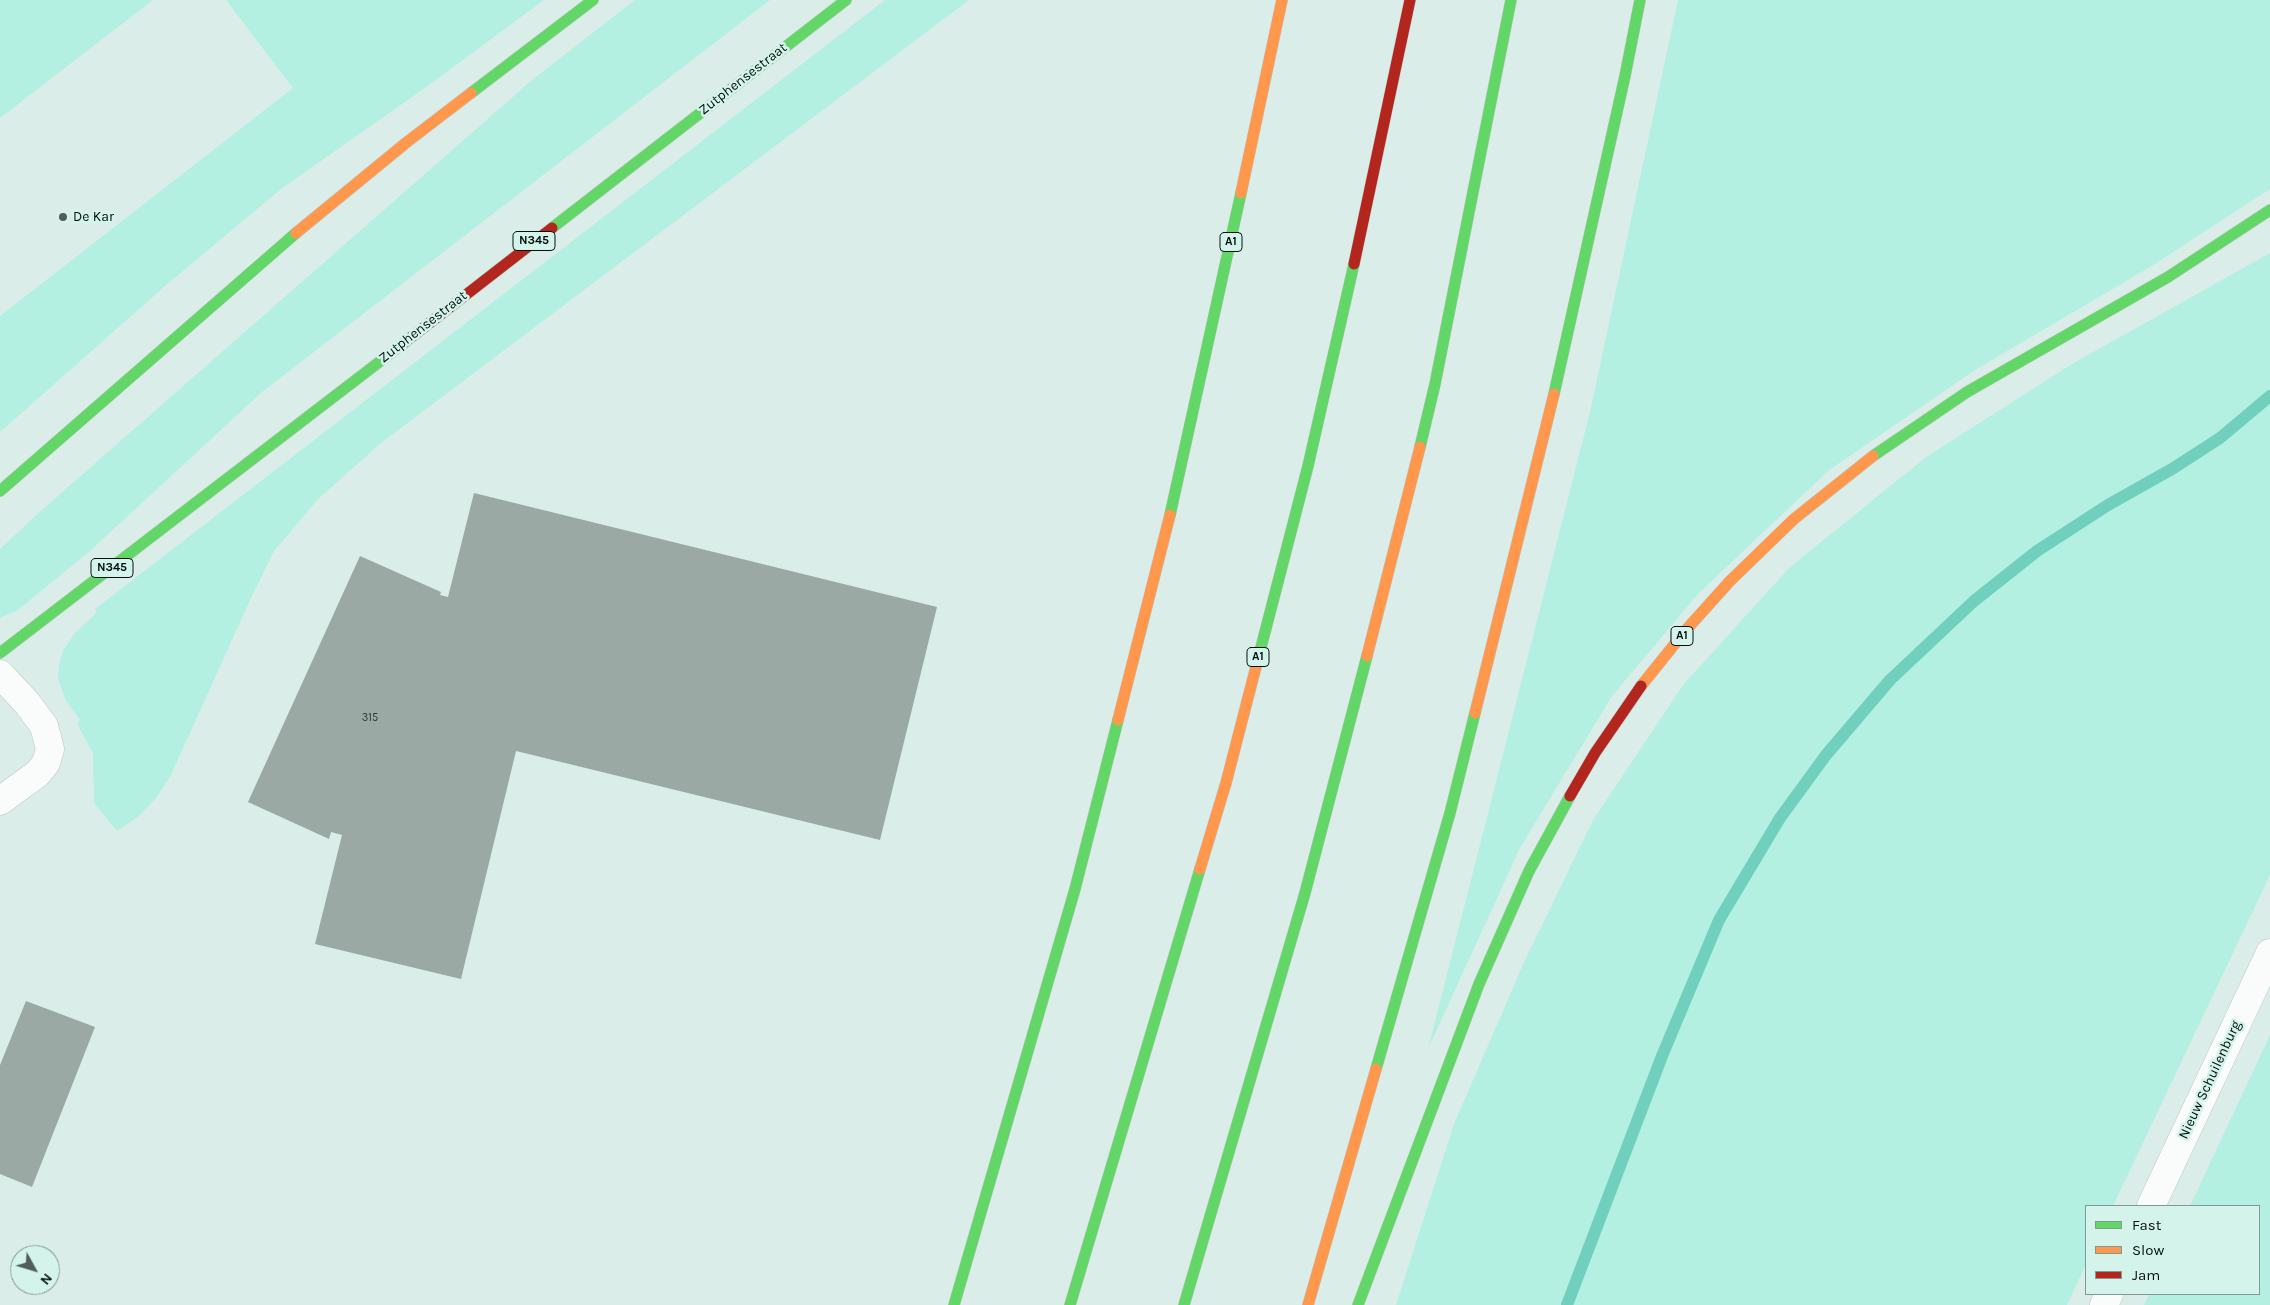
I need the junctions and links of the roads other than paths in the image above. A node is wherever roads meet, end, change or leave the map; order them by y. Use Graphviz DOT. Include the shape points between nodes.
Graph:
graph roads {
  1 [pos="593,0"];
  2 [pos="846,0"];
  3 [pos="1282,0"];
  4 [pos="1410,0"];
  5 [pos="1511,0"];
  6 [pos="1640,0"];
  7 [pos="2270,210"];
  8 [pos="0,491"];
  9 [pos="0,654"];
  10 [pos="0,674"];
  11 [pos="2,795"];
  12 [pos="2270,953"];
  13 [pos="2151,1205"];
  14 [pos="954,1305"];
  15 [pos="1070,1305"];
  16 [pos="1184,1305"];
  17 [pos="1308,1305"];
  18 [pos="1358,1305"];
  1 -- 8 [label="main road" via="407,142 271,254"];
  2 -- 9 [label="main road, Zutphensestraat / N345"];
  3 -- 14 [label="main road, A1" via="1178,483 1075,889"];
  4 -- 15 [label="main road, A1" via="1308,466 1226,783"];
  5 -- 16 [label="main road" via="1435,384 1390,569 1306,893"];
  6 -- 17 [label="main road" via="1552,400 1450,813"];
  7 -- 18 [label="main road, A1" via="2168,277 1967,392 1854,470 1794,519 1730,580 1686,630 1642,685 1595,753 1529,871 1479,984"];
  10 -- 11 [label="street" via="27,703 44,726 49,740 46,763 37,774"];
  12 -- 13 [label="street, Nieuw Schuilenburg"];
}
